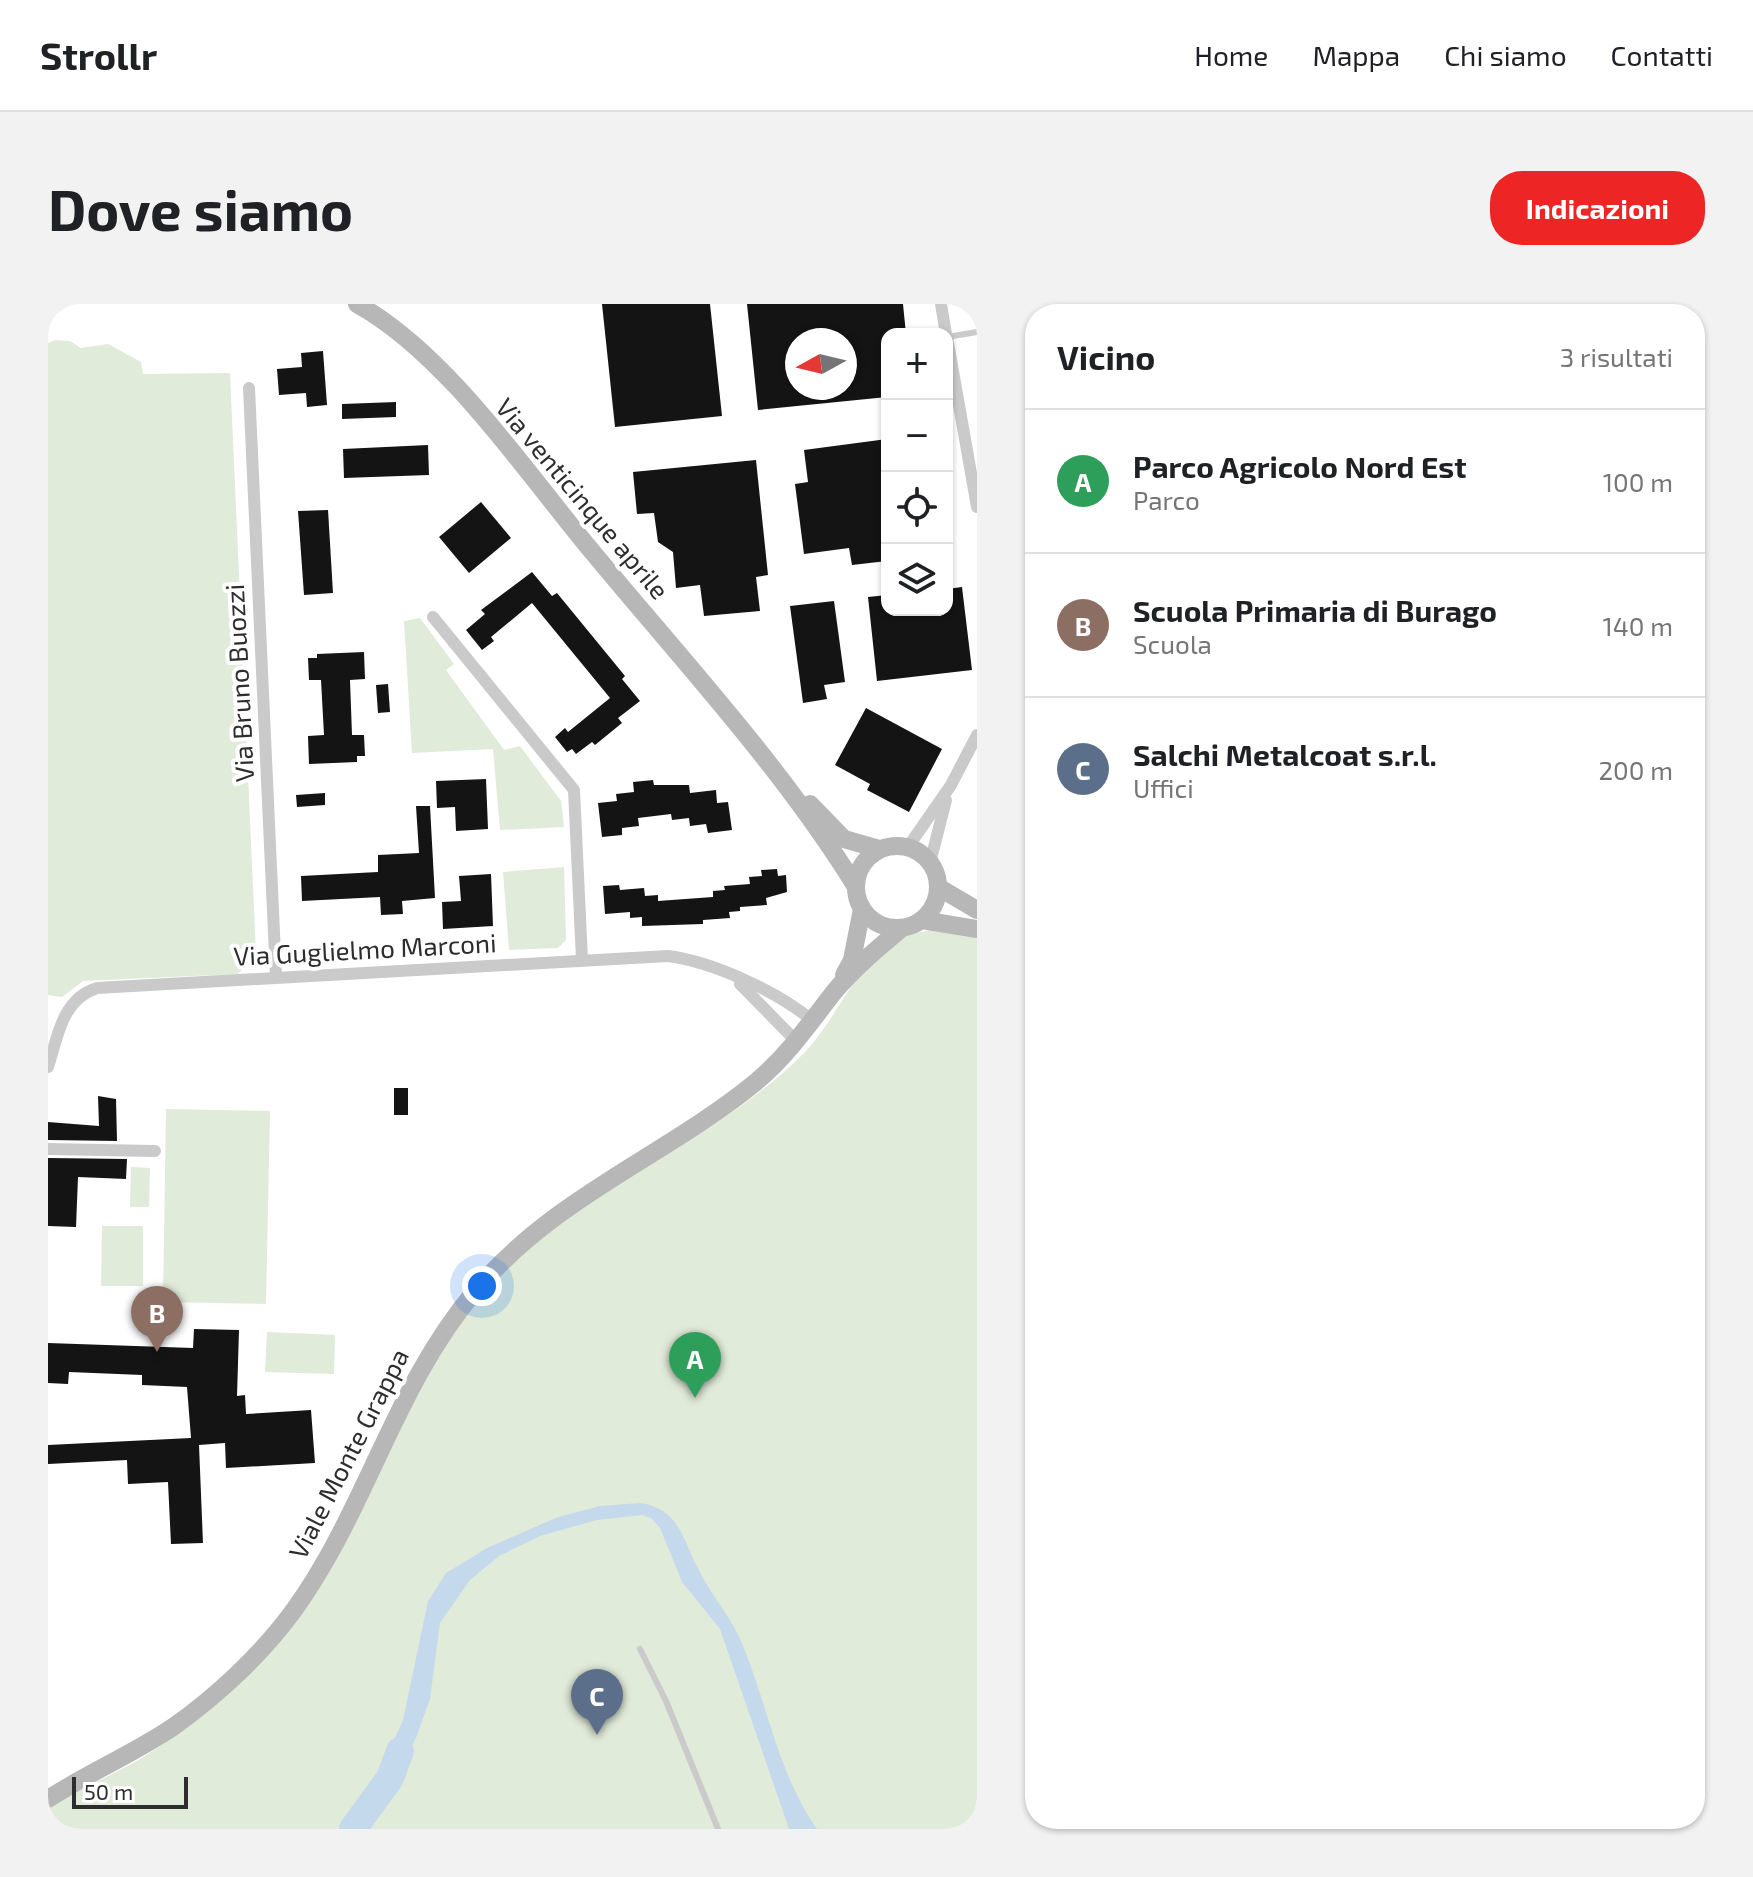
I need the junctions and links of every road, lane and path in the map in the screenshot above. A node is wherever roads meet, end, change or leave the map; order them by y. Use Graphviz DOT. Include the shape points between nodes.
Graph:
graph roads {
  1 [pos="357,304"];
  2 [pos="941,304"];
  3 [pos="946,328"];
  4 [pos="977,332"];
  5 [pos="953,335"];
  6 [pos="953,370"];
  7 [pos="249,388"];
  8 [pos="977,507"];
  9 [pos="433,617"];
  10 [pos="977,735"];
  11 [pos="752,744"];
  12 [pos="951,785"];
  13 [pos="908,847"];
  14 [pos="879,849"];
  15 [pos="930,863"];
  16 [pos="856,887"];
  17 [pos="938,887"];
  18 [pos="862,909"];
  19 [pos="977,910"];
  20 [pos="922,920"];
  21 [pos="902,928"];
  22 [pos="977,929"];
  23 [pos="582,960"];
  24 [pos="276,976"];
  25 [pos="731,977"];
  26 [pos="835,991"];
  27 [pos="813,1021"];
  28 [pos="798,1043"];
  29 [pos="48,1067"];
  30 [pos="48,1149"];
  31 [pos="155,1151"];
  32 [pos="640,1649"];
  33 [pos="82,1777"];
  34 [pos="48,1791"];
  35 [pos="48,1799"];
  36 [pos="718,1829"];
  1 -- 11 [label="street, Via venticinque aprile" via="408,340 444,376"];
  2 -- 3 [label="street"];
  4 -- 5 [label="lane"];
  6 -- 8 [label="street"];
  7 -- 24 [label="street, Via Bruno Buozzi"];
  9 -- 23 [label="street" via="574,790"];
  10 -- 12 [label="street"];
  11 -- 14 [label="street, Via venticinque aprile" via="844,839"];
  11 -- 16 [label="street, Via venticinque aprile"];
  12 -- 13 [label="street"];
  12 -- 15 [label="street"];
  13 -- 14 [label="street"];
  13 -- 15 [label="street"];
  14 -- 16 [label="street" via="862,865"];
  15 -- 17 [label="street"];
  16 -- 18 [label="street"];
  17 -- 19 [label="street"];
  17 -- 20 [label="street" via="934,906"];
  18 -- 21 [label="street" via="879,924"];
  18 -- 26 [label="street, Viale Monte Grappa" via="852,960"];
  20 -- 21 [label="street"];
  20 -- 22 [label="street"];
  21 -- 26 [label="street, Viale Monte Grappa"];
  23 -- 24 [label="street, Via Guglielmo Marconi"];
  23 -- 25 [label="street, Via Guglielmo Marconi" via="668,956 691,959"];
  24 -- 29 [label="street, Via Guglielmo Marconi" via="83,992 66,1013"];
  25 -- 27 [label="street, Via Guglielmo Marconi" via="779,997"];
  25 -- 28 [label="street, Via Guglielmo Marconi"];
  26 -- 27 [label="street, Viale Monte Grappa"];
  27 -- 28 [label="street, Viale Monte Grappa"];
  28 -- 33 [label="street, Viale Monte Grappa" via="747,1089 583,1194 539,1228 478,1288 403,1399 339,1537 278,1630 172,1727"];
  30 -- 31 [label="street"];
  32 -- 36 [label="lane"];
  33 -- 34 [label="street"];
  33 -- 35 [label="street"];
}
